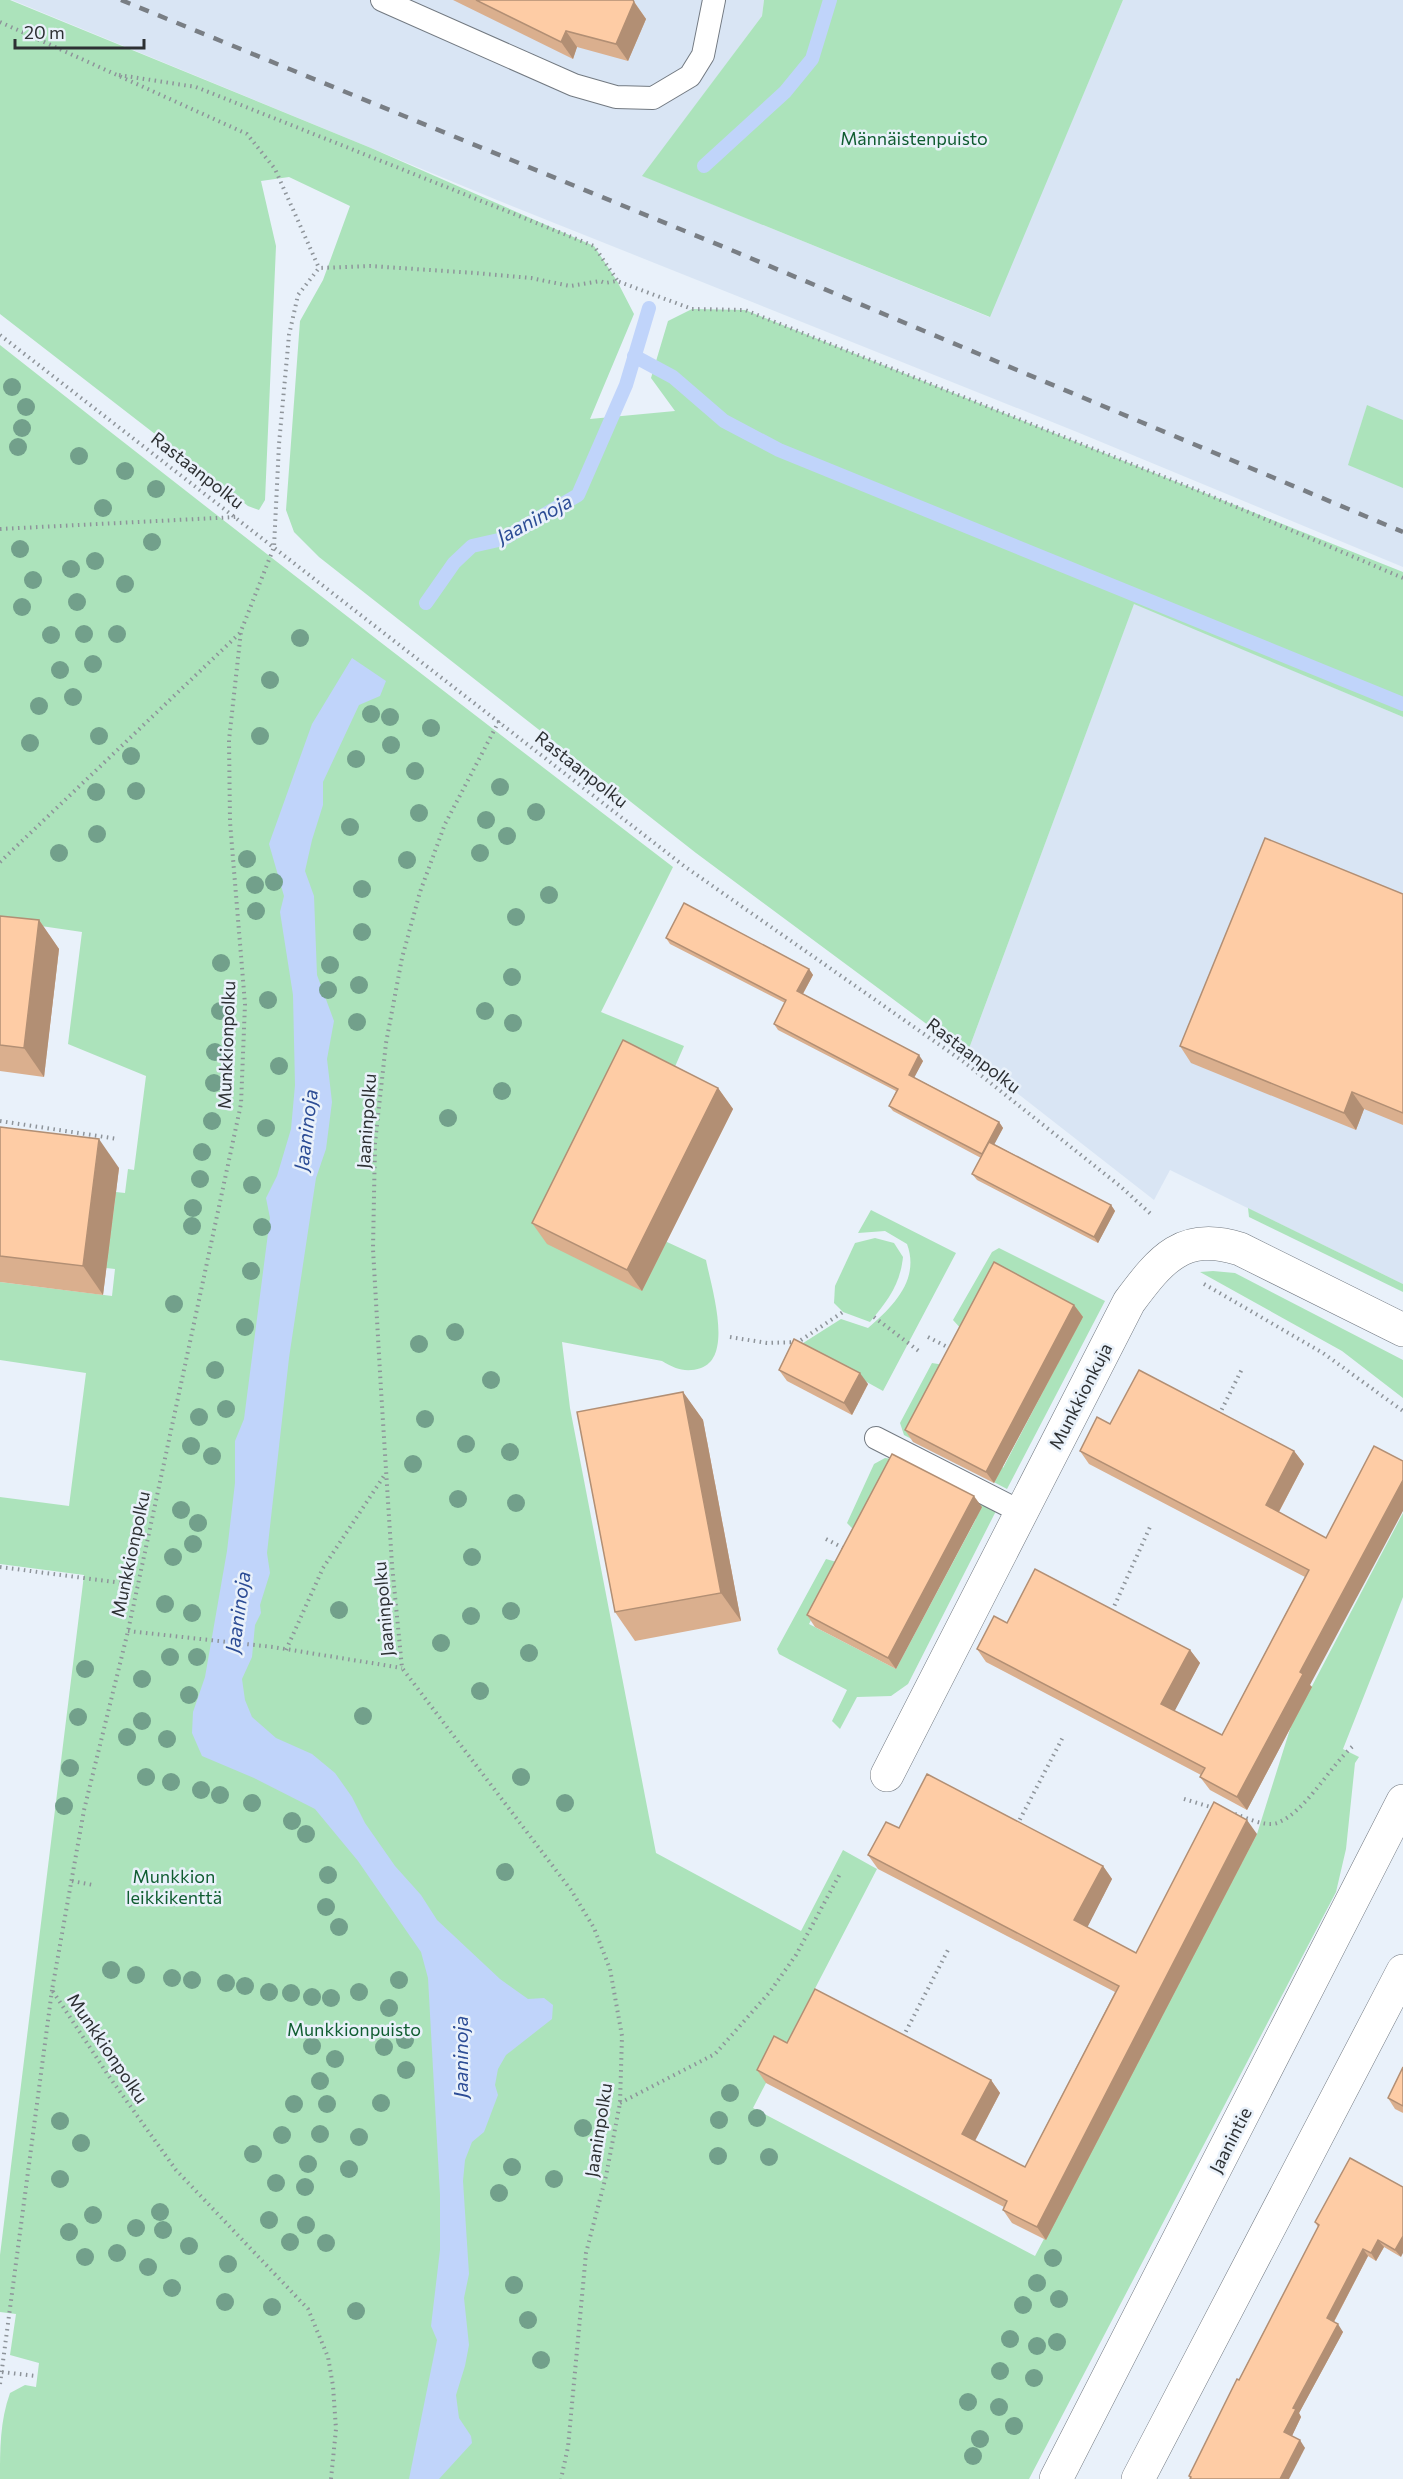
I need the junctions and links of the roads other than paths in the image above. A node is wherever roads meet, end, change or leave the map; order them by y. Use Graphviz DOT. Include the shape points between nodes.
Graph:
graph roads {
  1 [pos="382,0"];
  2 [pos="714,0"];
  3 [pos="1403,1330"];
  4 [pos="876,1438"];
  5 [pos="1021,1512"];
  6 [pos="888,1775"];
  7 [pos="1403,1801"];
  8 [pos="1403,1971"];
  9 [pos="1056,2479"];
  10 [pos="1138,2479"];
  1 -- 2 [label="lane" via="574,85 616,97 653,98 690,76 703,55"];
  3 -- 5 [label="street, Munkkionkuja" via="1240,1249 1219,1242 1179,1249 1129,1302"];
  4 -- 5 [label="lane"];
  5 -- 6 [label="street, Munkkionkuja"];
  7 -- 9 [label="street, Jaanintie"];
  8 -- 10 [label="street"];
}
